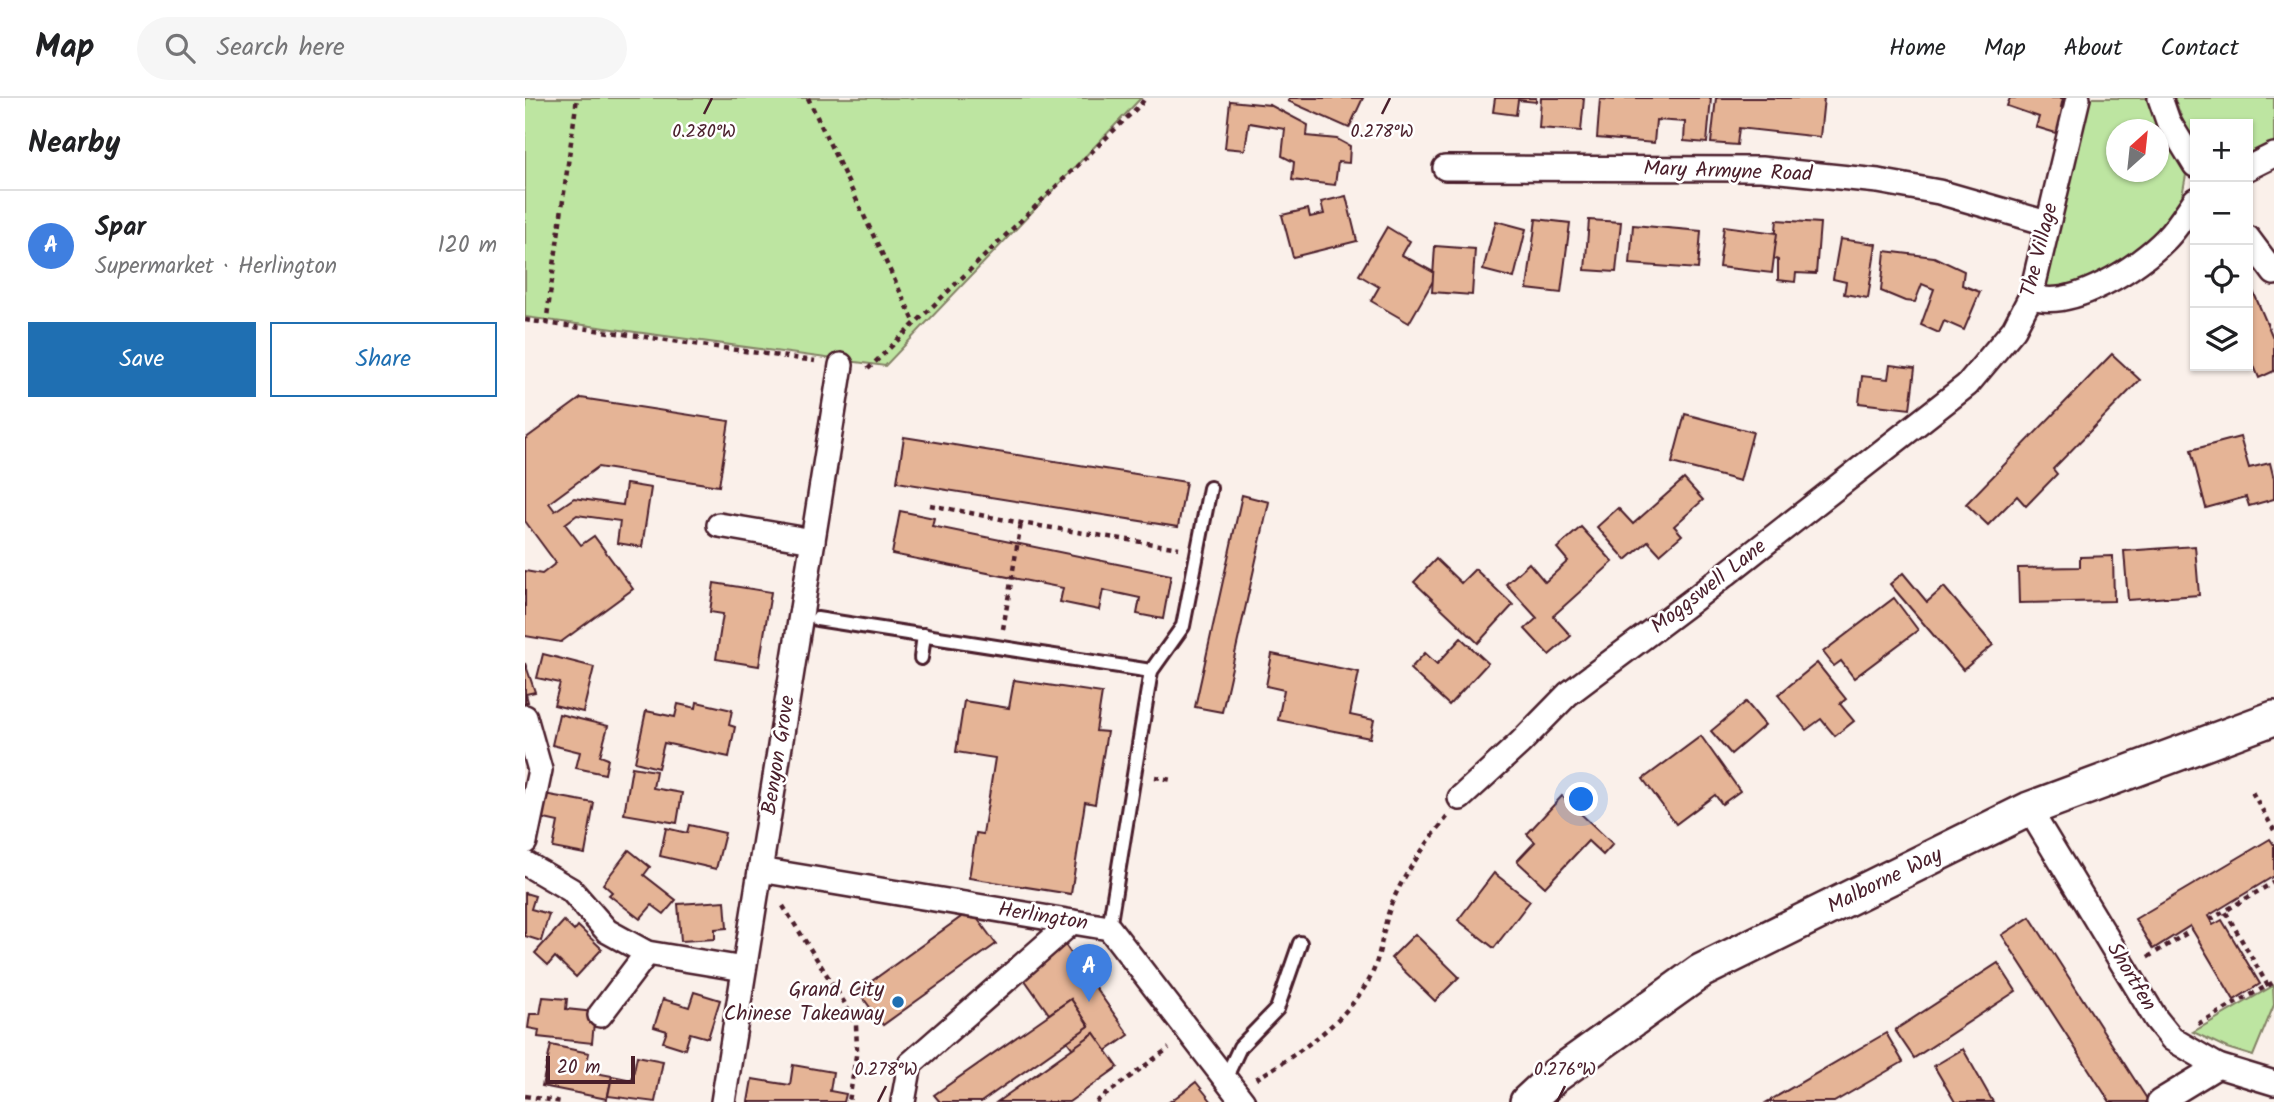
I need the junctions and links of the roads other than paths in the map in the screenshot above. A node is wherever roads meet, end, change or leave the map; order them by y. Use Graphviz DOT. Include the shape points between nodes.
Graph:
graph roads {
  1 [pos="2078,98"];
  2 [pos="2160,98"];
  3 [pos="2274,155"];
  4 [pos="2190,157"];
  5 [pos="2253,166"];
  6 [pos="1445,168"];
  7 [pos="2190,206"];
  8 [pos="2047,223"];
  9 [pos="2253,245"];
  10 [pos="2274,273"];
  11 [pos="2031,296"];
  12 [pos="841,365"];
  13 [pos="1967,385"];
  14 [pos="1210,488"];
  15 [pos="719,525"];
  16 [pos="813,541"];
  17 [pos="817,619"];
  18 [pos="925,635"];
  19 [pos="921,657"];
  20 [pos="1151,671"];
  21 [pos="525,717"];
  22 [pos="2274,718"];
  23 [pos="1460,798"];
  24 [pos="2029,809"];
  25 [pos="525,842"];
  26 [pos="525,863"];
  27 [pos="760,870"];
  28 [pos="1072,922"];
  29 [pos="1109,928"];
  30 [pos="1300,943"];
  31 [pos="647,953"];
  32 [pos="744,969"];
  33 [pos="600,1015"];
  34 [pos="2218,1066"];
  35 [pos="2274,1083"];
  36 [pos="1234,1091"];
  37 [pos="723,1102"];
  38 [pos="903,1102"];
  39 [pos="1527,1102"];
  40 [pos="2159,1102"];
  1 -- 8 [label="street, The Village"];
  2 -- 4 [label="street"];
  3 -- 5 [label="street"];
  6 -- 8 [label="street, Mary Armyne Road" via="1761,169 1939,192"];
  7 -- 11 [label="street" via="2165,239 2101,286 2057,299"];
  8 -- 11 [label="street, The Village"];
  9 -- 10 [label="street"];
  11 -- 13 [label="street, The Village" via="2014,329"];
  12 -- 16 [label="street, Benyon Grove"];
  13 -- 23 [label="street, Moggswell Lane" via="1568,694"];
  14 -- 20 [label="lane" via="1183,626"];
  15 -- 16 [label="street"];
  16 -- 27 [label="street, Benyon Grove"];
  17 -- 18 [label="lane"];
  18 -- 19 [label="lane"];
  18 -- 20 [label="lane"];
  20 -- 29 [label="lane"];
  21 -- 25 [label="street" via="540,769"];
  22 -- 24 [label="street, Malborne Way"];
  24 -- 34 [label="street, Shortfen" via="2156,1019 2172,1039"];
  24 -- 39 [label="street, Malborne Way" via="1701,971 1555,1076"];
  26 -- 31 [label="street" via="571,890 607,931"];
  27 -- 28 [label="street, Herlington"];
  27 -- 32 [label="street, Benyon Grove"];
  28 -- 29 [label="street, Herlington"];
  28 -- 38 [label="street" via="910,1063"];
  29 -- 36 [label="street, Herlington"];
  30 -- 36 [label="lane" via="1277,1009 1240,1047"];
  31 -- 32 [label="street"];
  31 -- 33 [label="street"];
  32 -- 37 [label="street, Benyon Grove"];
  34 -- 35 [label="street, Shortfen"];
  34 -- 40 [label="street"];
}
